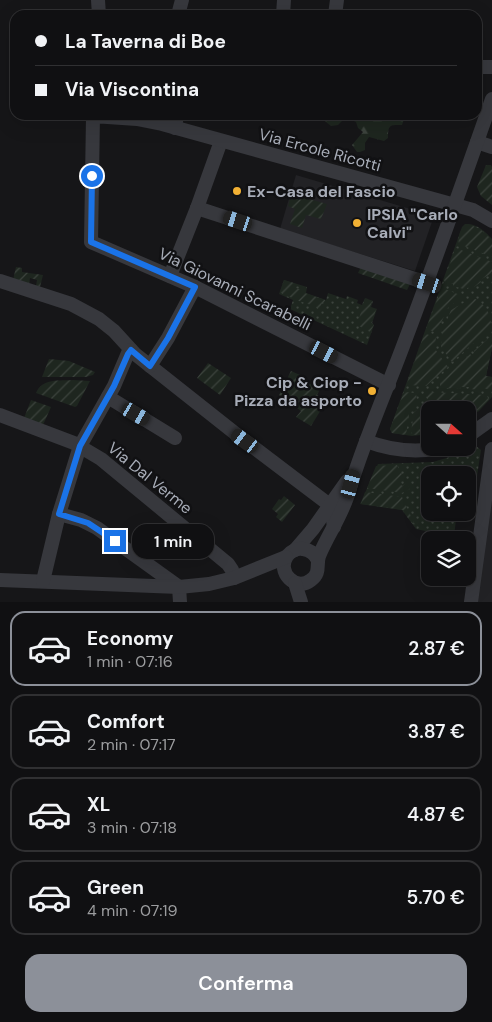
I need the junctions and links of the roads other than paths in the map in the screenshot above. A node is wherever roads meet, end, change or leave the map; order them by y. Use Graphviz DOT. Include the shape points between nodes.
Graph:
graph roads {
  1 [pos="492,99"];
  2 [pos="96,120"];
  3 [pos="169,120"];
  4 [pos="221,140"];
  5 [pos="477,142"];
  6 [pos="492,146"];
  7 [pos="455,205"];
  8 [pos="197,208"];
  9 [pos="492,220"];
  10 [pos="170,276"];
  11 [pos="0,281"];
  12 [pos="427,283"];
  13 [pos="195,287"];
  14 [pos="131,350"];
  15 [pos="150,366"];
  16 [pos="389,385"];
  17 [pos="108,397"];
  18 [pos="0,415"];
  19 [pos="491,424"];
  20 [pos="476,432"];
  21 [pos="175,438"];
  22 [pos="366,441"];
  23 [pos="80,446"];
  24 [pos="492,449"];
  25 [pos="421,450"];
  26 [pos="356,466"];
  27 [pos="331,506"];
  28 [pos="59,514"];
  29 [pos="334,527"];
  30 [pos="290,554"];
  31 [pos="318,560"];
  32 [pos="248,573"];
  33 [pos="234,578"];
  34 [pos="0,580"];
  35 [pos="43,581"];
  36 [pos="297,581"];
  37 [pos="179,587"];
  38 [pos="180,602"];
  39 [pos="303,602"];
  40 [pos="472,602"];
  1 -- 5 [label="street"];
  2 -- 10 [label="street, Via Giovanni Scarabelli" via="91,242"];
  3 -- 4 [label="street, Via Ercole Ricotti"];
  4 -- 7 [label="street, Via Ercole Ricotti"];
  4 -- 8 [label="street"];
  5 -- 6 [label="street"];
  5 -- 7 [label="street"];
  7 -- 9 [label="street, Via Ercole Ricotti"];
  7 -- 12 [label="street"];
  8 -- 10 [label="street"];
  8 -- 12 [label="street"];
  10 -- 13 [label="street, Via Giovanni Scarabelli"];
  11 -- 14 [label="street" via="86,311 107,325"];
  12 -- 16 [label="street"];
  13 -- 15 [label="street"];
  13 -- 16 [label="street, Via Giovanni Scarabelli"];
  14 -- 15 [label="street"];
  14 -- 17 [label="street"];
  15 -- 27 [label="street"];
  16 -- 22 [label="street"];
  17 -- 21 [label="street"];
  17 -- 23 [label="street"];
  18 -- 23 [label="street, Via Dal Verme"];
  19 -- 20 [label="street"];
  22 -- 25 [label="street" via="404,450"];
  22 -- 26 [label="street"];
  23 -- 28 [label="street"];
  23 -- 33 [label="street, Via Dal Verme" via="115,470 228,564"];
  24 -- 40 [label="street"];
  26 -- 27 [label="street"];
  26 -- 29 [label="street"];
  27 -- 29 [label="street"];
  27 -- 30 [label="street"];
  28 -- 35 [label="street"];
  28 -- 37 [label="street" via="93,525"];
  29 -- 31 [label="street"];
  30 -- 31 [label="street" via="304,549 312,552"];
  30 -- 32 [label="street"];
  30 -- 36 [label="street" via="284,568"];
  31 -- 36 [label="street" via="316,575"];
  32 -- 33 [label="street"];
  32 -- 36 [label="street" via="269,572"];
  33 -- 37 [label="street"];
  34 -- 35 [label="street"];
  35 -- 37 [label="street"];
  36 -- 39 [label="street"];
  37 -- 38 [label="street"];
}
